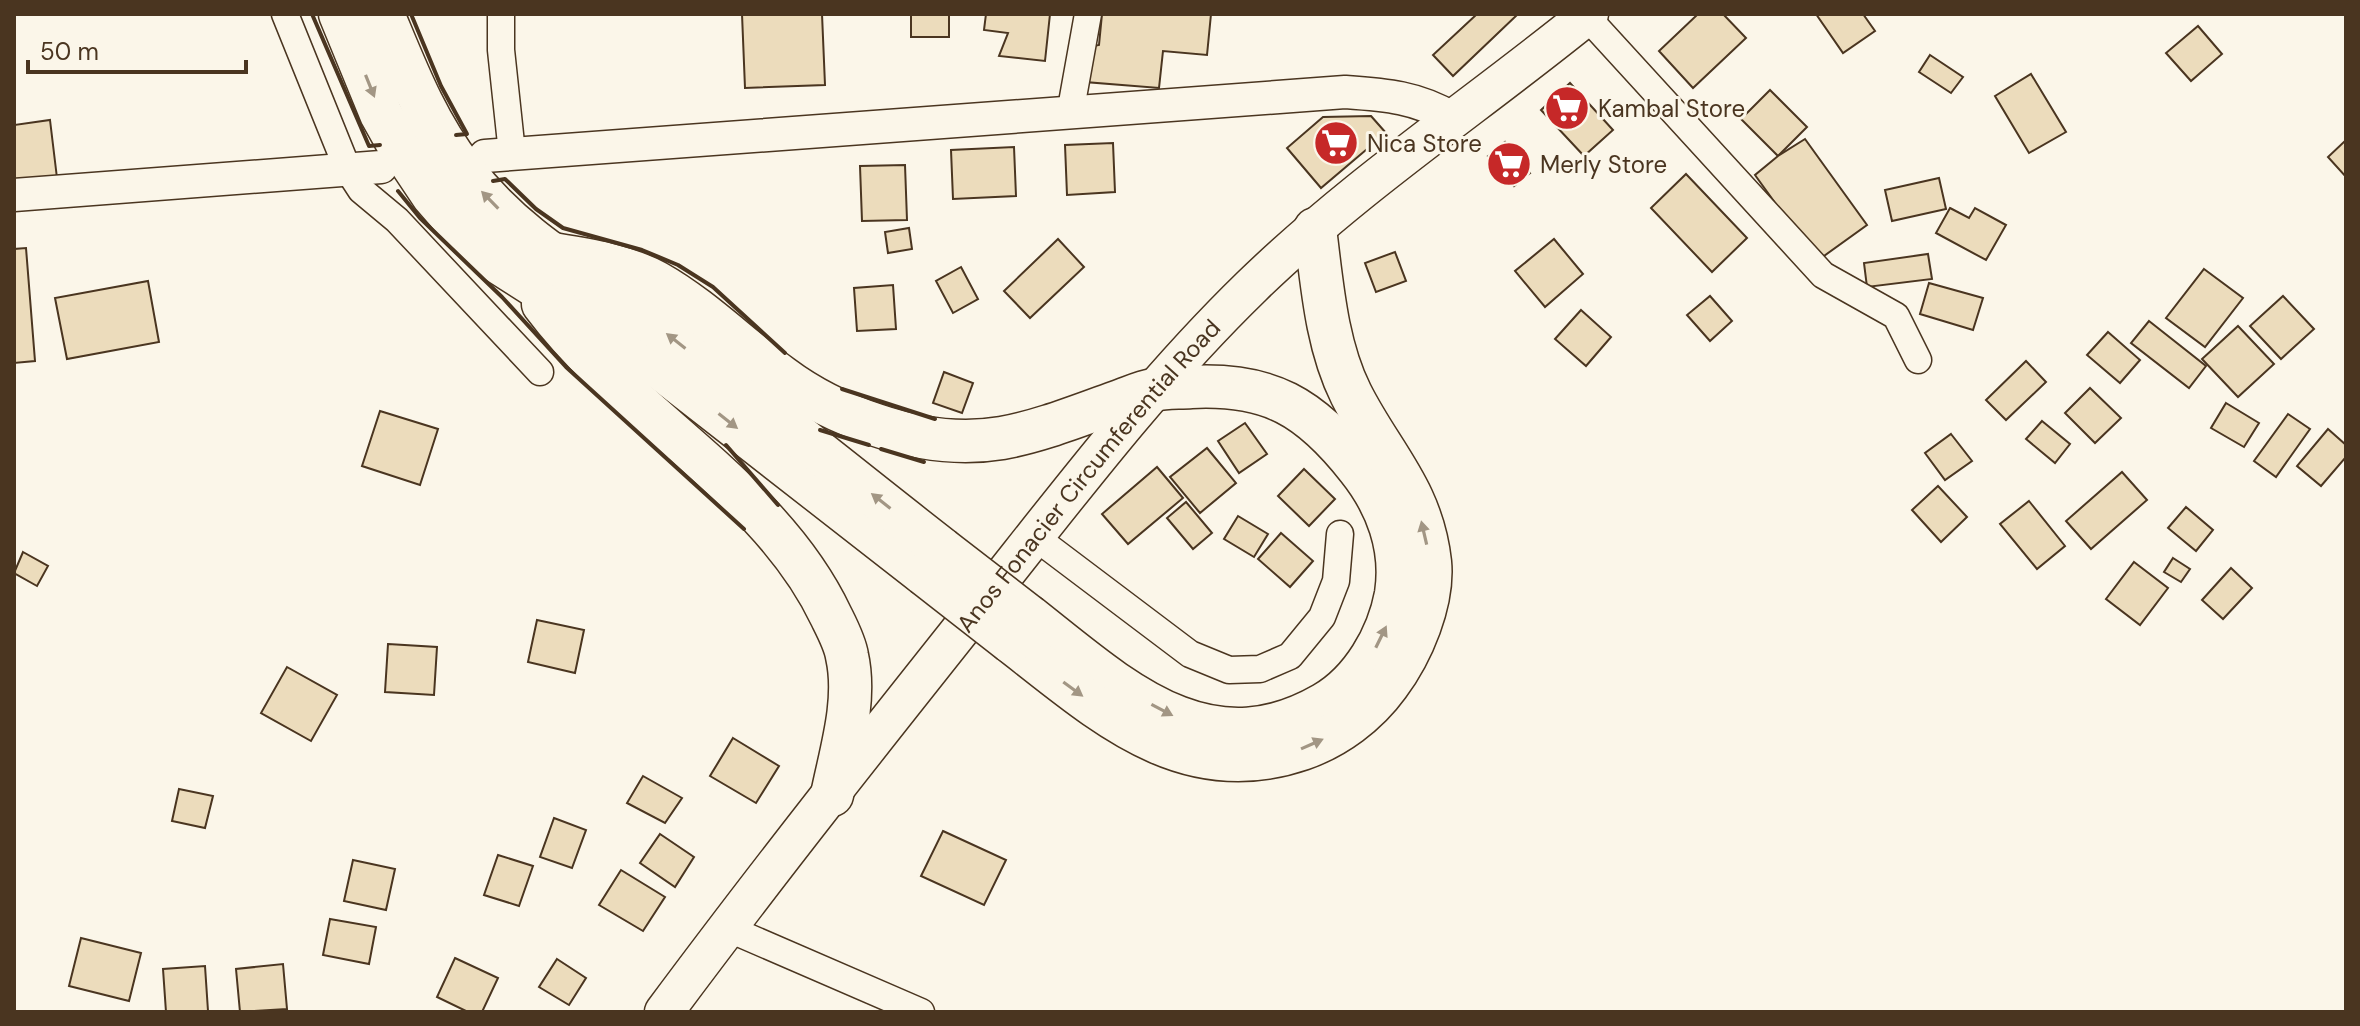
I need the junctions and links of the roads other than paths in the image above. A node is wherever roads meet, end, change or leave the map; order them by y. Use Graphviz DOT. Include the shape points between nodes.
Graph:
graph roads {
  1 [pos="285,14"];
  2 [pos="340,14"];
  3 [pos="383,14"];
  4 [pos="501,14"];
  5 [pos="1088,14"];
  6 [pos="1587,15"];
  7 [pos="1070,114"];
  8 [pos="1452,118"];
  9 [pos="499,155"];
  10 [pos="381,167"];
  11 [pos="348,170"];
  12 [pos="14,195"];
  13 [pos="1315,229"];
  14 [pos="536,267"];
  15 [pos="1918,360"];
  16 [pos="540,372"];
  17 [pos="1153,389"];
  18 [pos="1376,465"];
  19 [pos="1340,534"];
  20 [pos="1035,537"];
  21 [pos="832,795"];
  22 [pos="727,928"];
  23 [pos="664,1012"];
  24 [pos="921,1012"];
  1 -- 11 [label="street"];
  2 -- 14 [label="main road, one-way" via="381,114 433,196 493,259"];
  14 -- 3 [label="main road, one-way" via="444,144 417,97"];
  4 -- 9 [label="street"];
  5 -- 7 [label="street"];
  6 -- 8 [label="main road, Anos Fonacier Circumferential Road"];
  6 -- 15 [label="street" via="1823,275 1896,316"];
  7 -- 8 [label="street" via="1345,92 1400,96"];
  7 -- 9 [label="street"];
  8 -- 13 [label="main road, Anos Fonacier Circumferential Road"];
  10 -- 11 [label="street"];
  11 -- 12 [label="street"];
  11 -- 16 [label="street" via="361,190 397,220"];
  13 -- 17 [label="main road, Anos Fonacier Circumferential Road"];
  13 -- 18 [label="main road" via="1338,362"];
  14 -- 17 [label="main road" via="590,259 654,281 702,311 782,377 829,405 917,437 959,442 1003,438"];
  14 -- 18 [label="main road, one-way, bridge" via="660,329 1020,630 1169,715 1203,727 1237,731 1299,718 1353,682 1374,653 1389,622 1399,565"];
  14 -- 21 [label="main road" via="552,316 613,383 774,530 822,597 847,656 850,688"];
  17 -- 18 [label="main road" via="1218,387 1268,394"];
  17 -- 20 [label="main road, Anos Fonacier Circumferential Road"];
  19 -- 20 [label="street" via="1336,581 1322,617 1298,647 1260,669 1229,670 1178,646"];
  20 -- 21 [label="main road, Anos Fonacier Circumferential Road"];
  21 -- 22 [label="main road, Anos Fonacier Circumferential Road"];
  22 -- 23 [label="main road, Anos Fonacier Circumferential Road"];
  22 -- 24 [label="street"];
}
